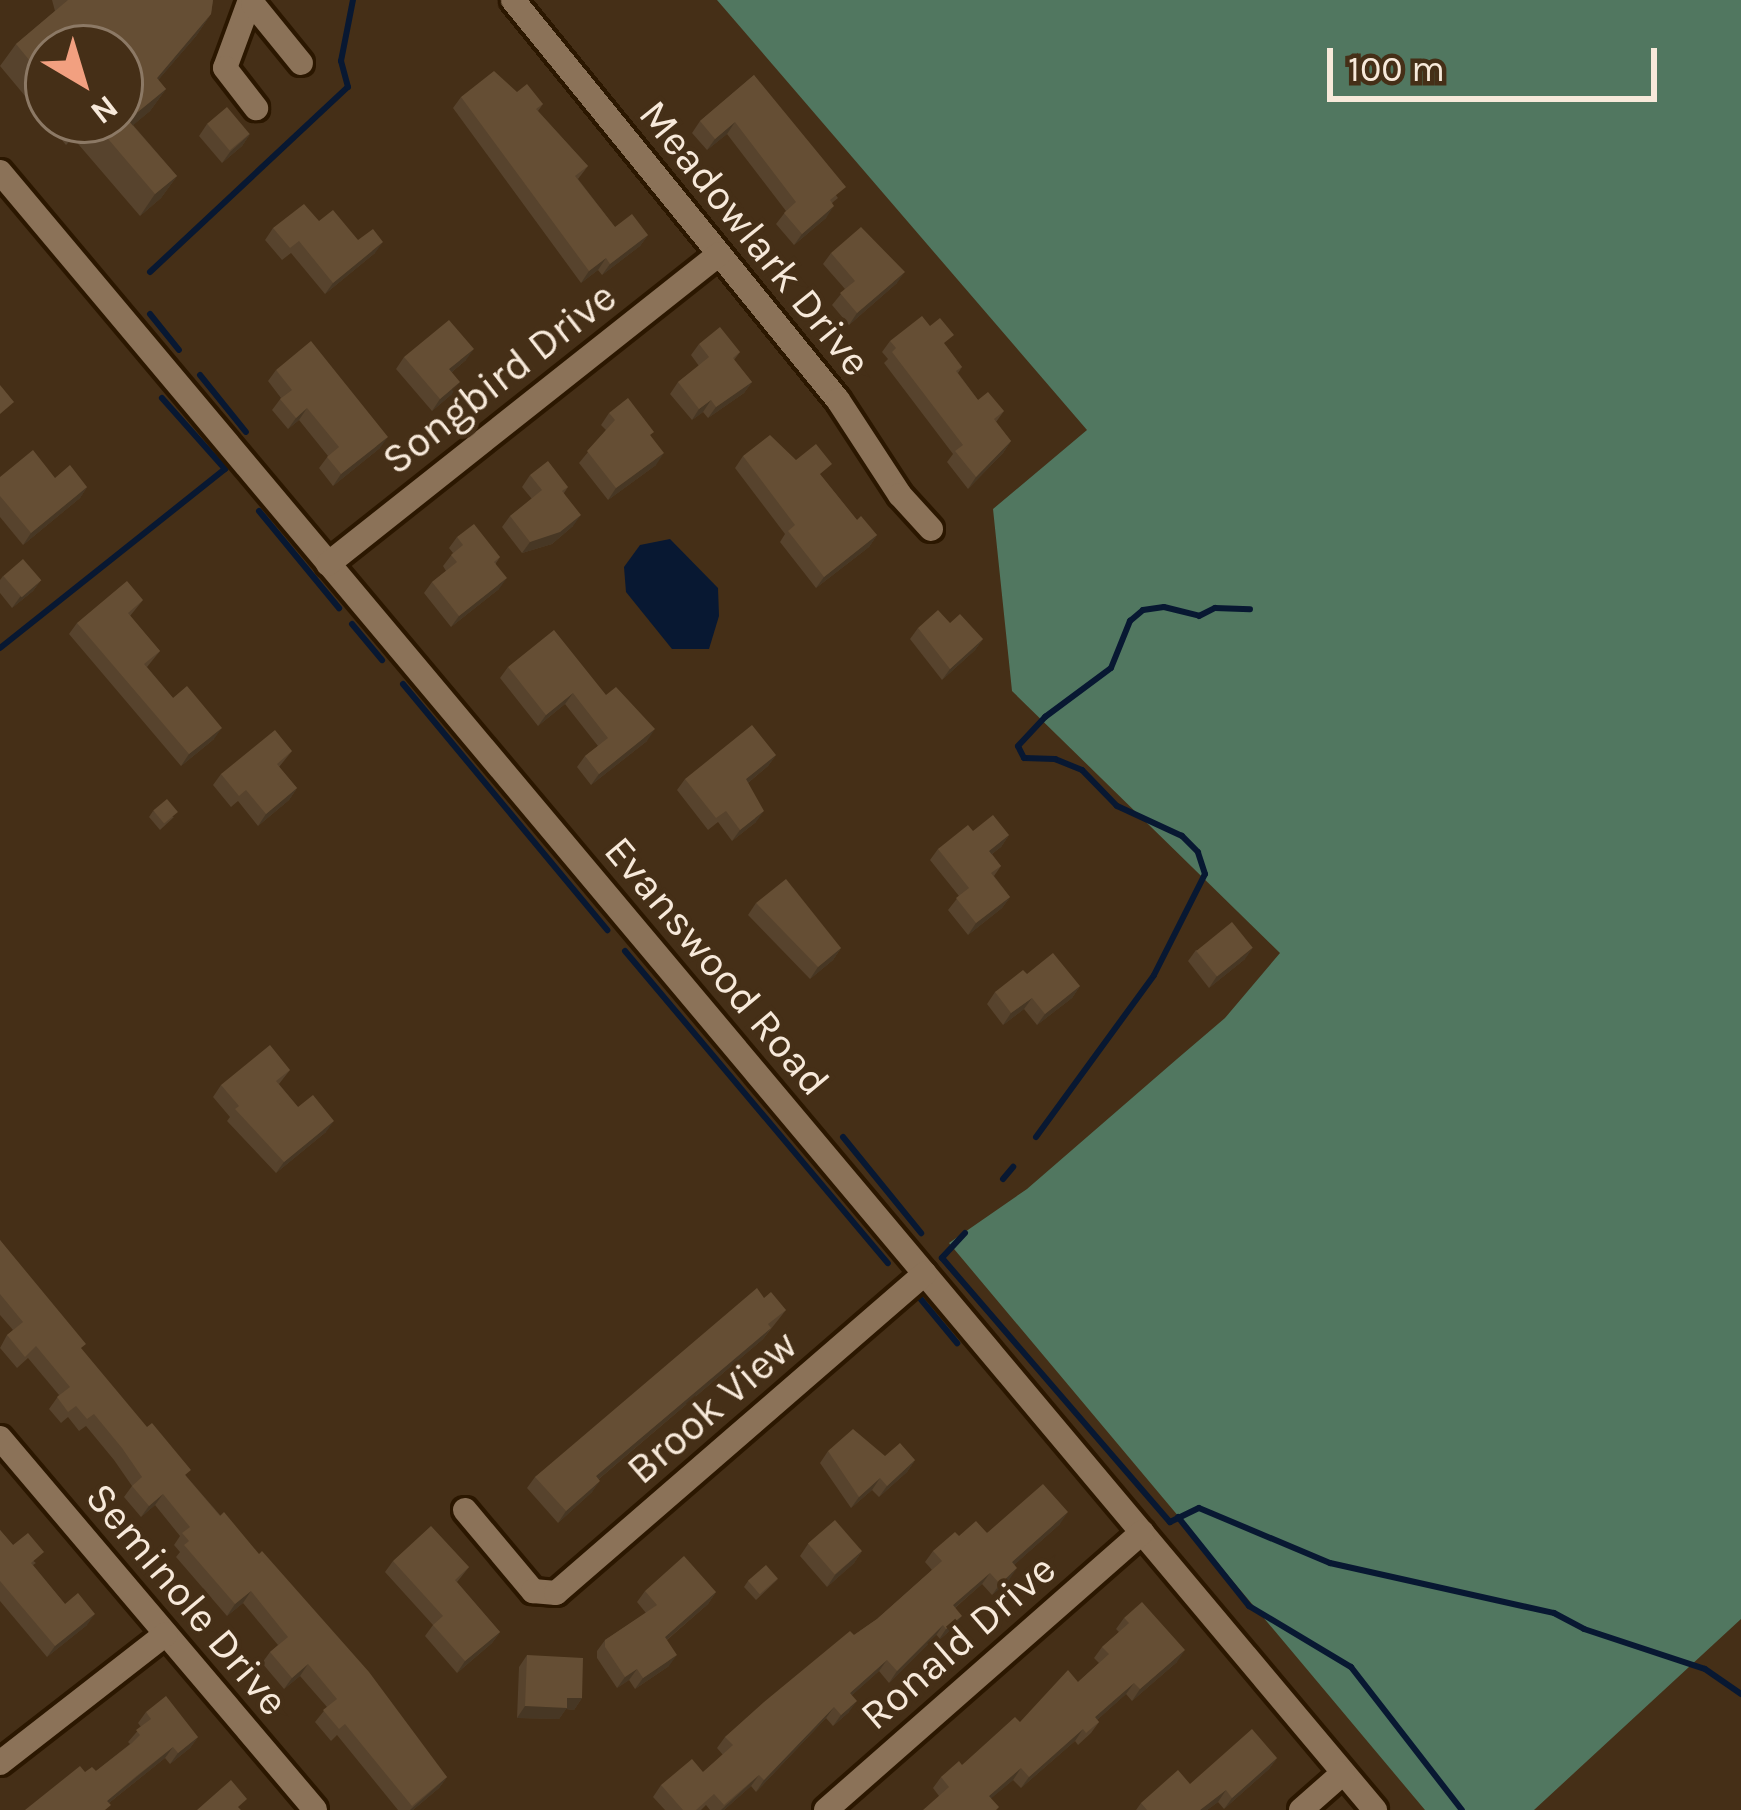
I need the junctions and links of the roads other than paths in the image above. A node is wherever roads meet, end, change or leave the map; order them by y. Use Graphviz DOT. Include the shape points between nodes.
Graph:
graph roads {
  1 [pos="513,0"];
  2 [pos="251,2"];
  3 [pos="301,63"];
  4 [pos="256,109"];
  5 [pos="0,172"];
  6 [pos="719,254"];
  7 [pos="931,530"];
  8 [pos="328,563"];
  9 [pos="925,1273"];
  10 [pos="0,1438"];
  11 [pos="464,1510"];
  12 [pos="1142,1532"];
  13 [pos="166,1634"];
  14 [pos="0,1763"];
  15 [pos="1343,1774"];
  16 [pos="315,1810"];
  17 [pos="826,1810"];
  18 [pos="1301,1810"];
  19 [pos="1375,1810"];
  1 -- 6 [label="street, Meadowlark Drive"];
  2 -- 3 [label="street"];
  2 -- 4 [label="street" via="225,68"];
  5 -- 8 [label="street, Evanswood Road"];
  6 -- 7 [label="street, Meadowlark Drive"];
  6 -- 8 [label="street, Songbird Drive"];
  8 -- 9 [label="street, Evanswood Road"];
  9 -- 11 [label="street, Brook View" via="549,1596 533,1591"];
  9 -- 12 [label="street, Evanswood Road"];
  10 -- 13 [label="street, Seminole Drive"];
  12 -- 15 [label="street, Evanswood Road"];
  12 -- 17 [label="street, Ronald Drive"];
  13 -- 14 [label="street"];
  13 -- 16 [label="street, Seminole Drive"];
  15 -- 18 [label="street"];
  15 -- 19 [label="street, Evanswood Road"];
}
